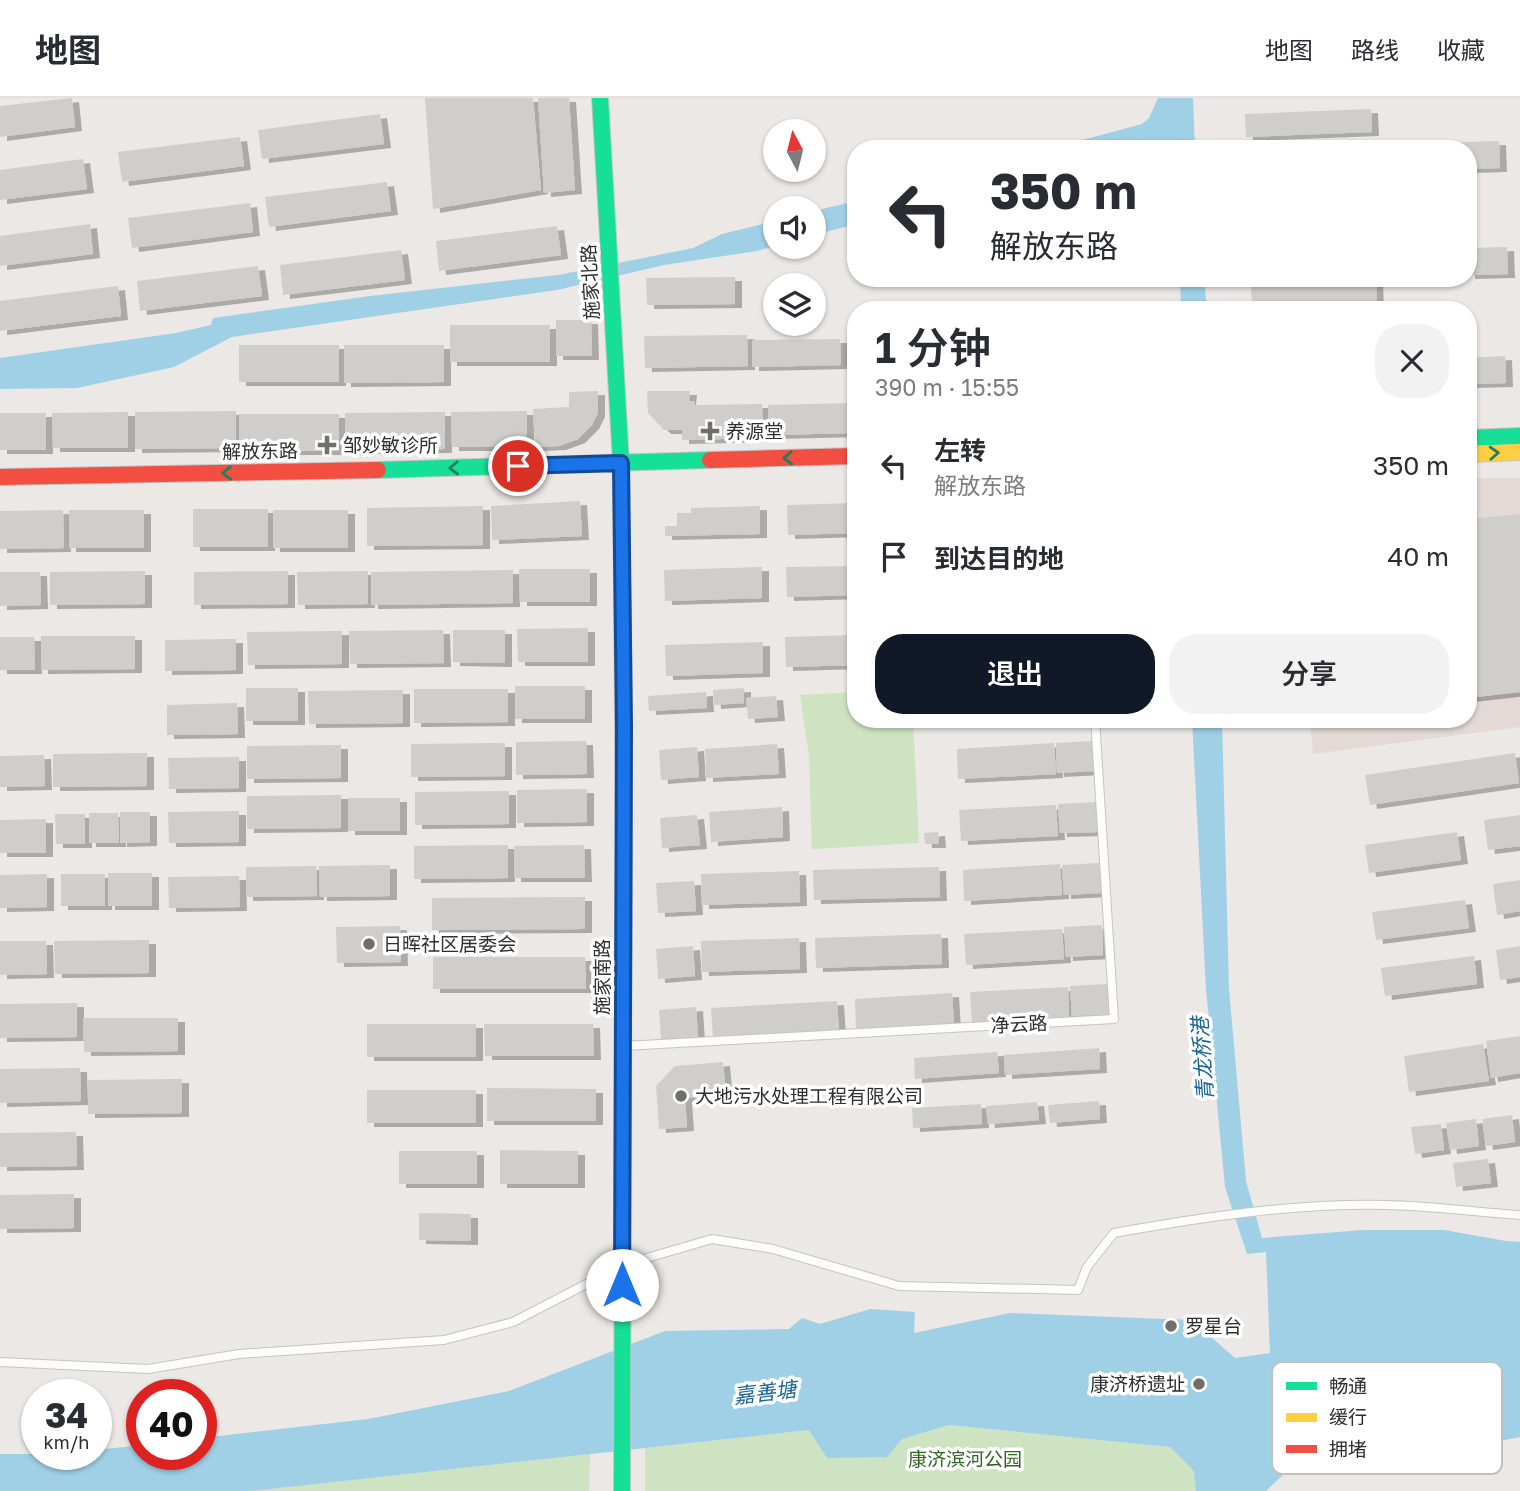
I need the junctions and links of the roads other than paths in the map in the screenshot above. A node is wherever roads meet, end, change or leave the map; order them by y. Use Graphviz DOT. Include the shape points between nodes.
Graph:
graph roads {
  1 [pos="600,98"];
  2 [pos="1520,436"];
  3 [pos="1477,438"];
  4 [pos="1520,452"];
  5 [pos="1477,454"];
  6 [pos="847,457"];
  7 [pos="621,470"];
  8 [pos="847,472"];
  9 [pos="0,477"];
  10 [pos="0,491"];
  11 [pos="1096,728"];
  12 [pos="623,1046"];
  13 [pos="1520,1215"];
  14 [pos="623,1265"];
  15 [pos="0,1362"];
  16 [pos="622,1491"];
  1 -- 7 [label="main road, 施家北路"];
  2 -- 3 [label="main road"];
  5 -- 4 [label="main road, one-way"];
  6 -- 7 [label="main road, 解放东路, one-way"];
  7 -- 8 [label="main road, 解放东路"];
  7 -- 9 [label="main road, 解放东路, one-way"];
  7 -- 10 [label="main road, 解放东路" via="398,485"];
  7 -- 12 [label="main road, 施家南路"];
  11 -- 12 [label="lane, 净云路" via="1114,1019"];
  12 -- 14 [label="main road, 施家南路"];
  13 -- 14 [label="lane" via="1386,1205 1276,1209 1193,1219 1114,1233 1087,1267 1078,1290 899,1286 773,1249 712,1239"];
  14 -- 15 [label="lane" via="513,1322 444,1340 239,1354 148,1369"];
  14 -- 16 [label="main road, 施家南路"];
}
